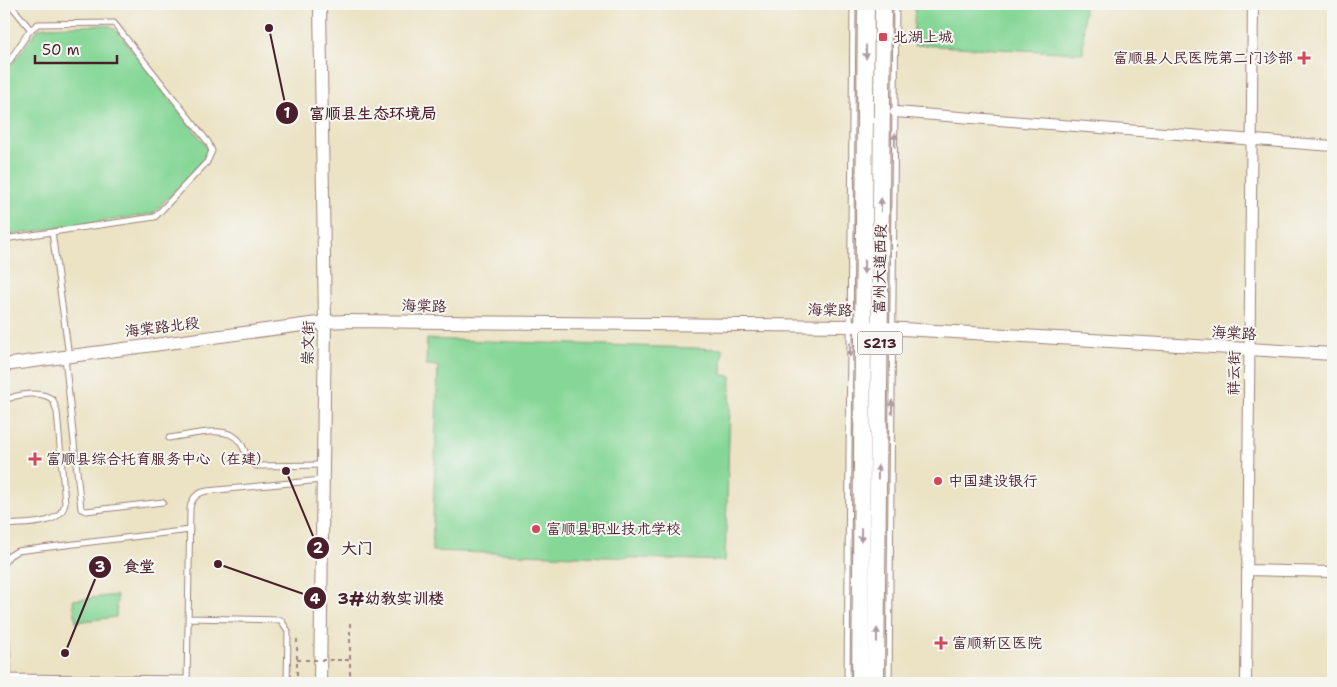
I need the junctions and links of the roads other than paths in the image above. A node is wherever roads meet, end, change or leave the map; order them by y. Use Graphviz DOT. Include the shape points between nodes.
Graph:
graph roads {
  1 [pos="10,4"];
  2 [pos="320,4"];
  3 [pos="854,4"];
  4 [pos="866,4"];
  5 [pos="884,4"];
  6 [pos="896,4"];
  7 [pos="1253,4"];
  8 [pos="31,30"];
  9 [pos="4,69"];
  10 [pos="895,112"];
  11 [pos="1251,140"];
  12 [pos="1333,146"];
  13 [pos="52,232"];
  14 [pos="4,239"];
  15 [pos="324,322"];
  16 [pos="857,326"];
  17 [pos="886,328"];
  18 [pos="1249,350"];
  19 [pos="1333,354"];
  20 [pos="67,356"];
  21 [pos="4,365"];
  22 [pos="4,401"];
  23 [pos="169,438"];
  24 [pos="323,465"];
  25 [pos="322,480"];
  26 [pos="4,489"];
  27 [pos="163,502"];
  28 [pos="6,524"];
  29 [pos="190,530"];
  30 [pos="4,563"];
  31 [pos="1247,570"];
  32 [pos="1333,572"];
  33 [pos="4,585"];
  34 [pos="188,618"];
  35 [pos="9,680"];
  36 [pos="187,681"];
  37 [pos="287,683"];
  38 [pos="320,683"];
  39 [pos="847,683"];
  40 [pos="860,683"];
  41 [pos="876,683"];
  42 [pos="889,683"];
  43 [pos="1246,683"];
  1 -- 8 [label="lane"];
  2 -- 15 [label="street, 崇文街"];
  3 -- 16 [label="lane"];
  4 -- 16 [label="main road, 富州大道西段 / S213, one-way"];
  17 -- 5 [label="main road, 富州大道西段 / S213, one-way"];
  6 -- 10 [label="lane"];
  7 -- 11 [label="street, 祥云街"];
  8 -- 9 [label="lane"];
  8 -- 13 [label="lane" via="43,23 114,23 212,151 207,162 155,217"];
  10 -- 11 [label="street"];
  17 -- 10 [label="lane, one-way"];
  11 -- 12 [label="street"];
  11 -- 18 [label="street, 祥云街"];
  13 -- 14 [label="lane"];
  13 -- 20 [label="lane"];
  15 -- 16 [label="street, 海棠路"];
  15 -- 20 [label="street, 海棠路北段"];
  15 -- 24 [label="street, 崇文街"];
  16 -- 17 [label="street, 海棠路"];
  16 -- 39 [label="lane, one-way"];
  16 -- 40 [label="main road, 富州大道西段 / S213, one-way"];
  17 -- 18 [label="street, 海棠路"];
  41 -- 17 [label="main road, 富州大道西段 / S213, one-way"];
  42 -- 17 [label="lane, one-way"];
  18 -- 19 [label="street, 海棠路"];
  18 -- 31 [label="street, 祥云街"];
  20 -- 21 [label="street, 海棠路北段"];
  20 -- 27 [label="lane" via="79,506 86,511"];
  22 -- 28 [label="lane" via="41,394 53,400 57,408 65,503 63,512 55,519"];
  23 -- 24 [label="lane" via="225,433 238,440 248,460 257,466"];
  24 -- 25 [label="street, 崇文街"];
  25 -- 29 [label="lane" via="200,493 191,503"];
  25 -- 38 [label="street, 崇文街"];
  26 -- 28 [label="lane"];
  29 -- 30 [label="lane" via="17,551"];
  29 -- 34 [label="lane"];
  31 -- 32 [label="street"];
  31 -- 43 [label="street, 祥云街"];
  33 -- 35 [label="lane"];
  34 -- 36 [label="lane"];
  34 -- 37 [label="lane" via="281,620 288,632"];
  35 -- 36 [label="lane"];
}
